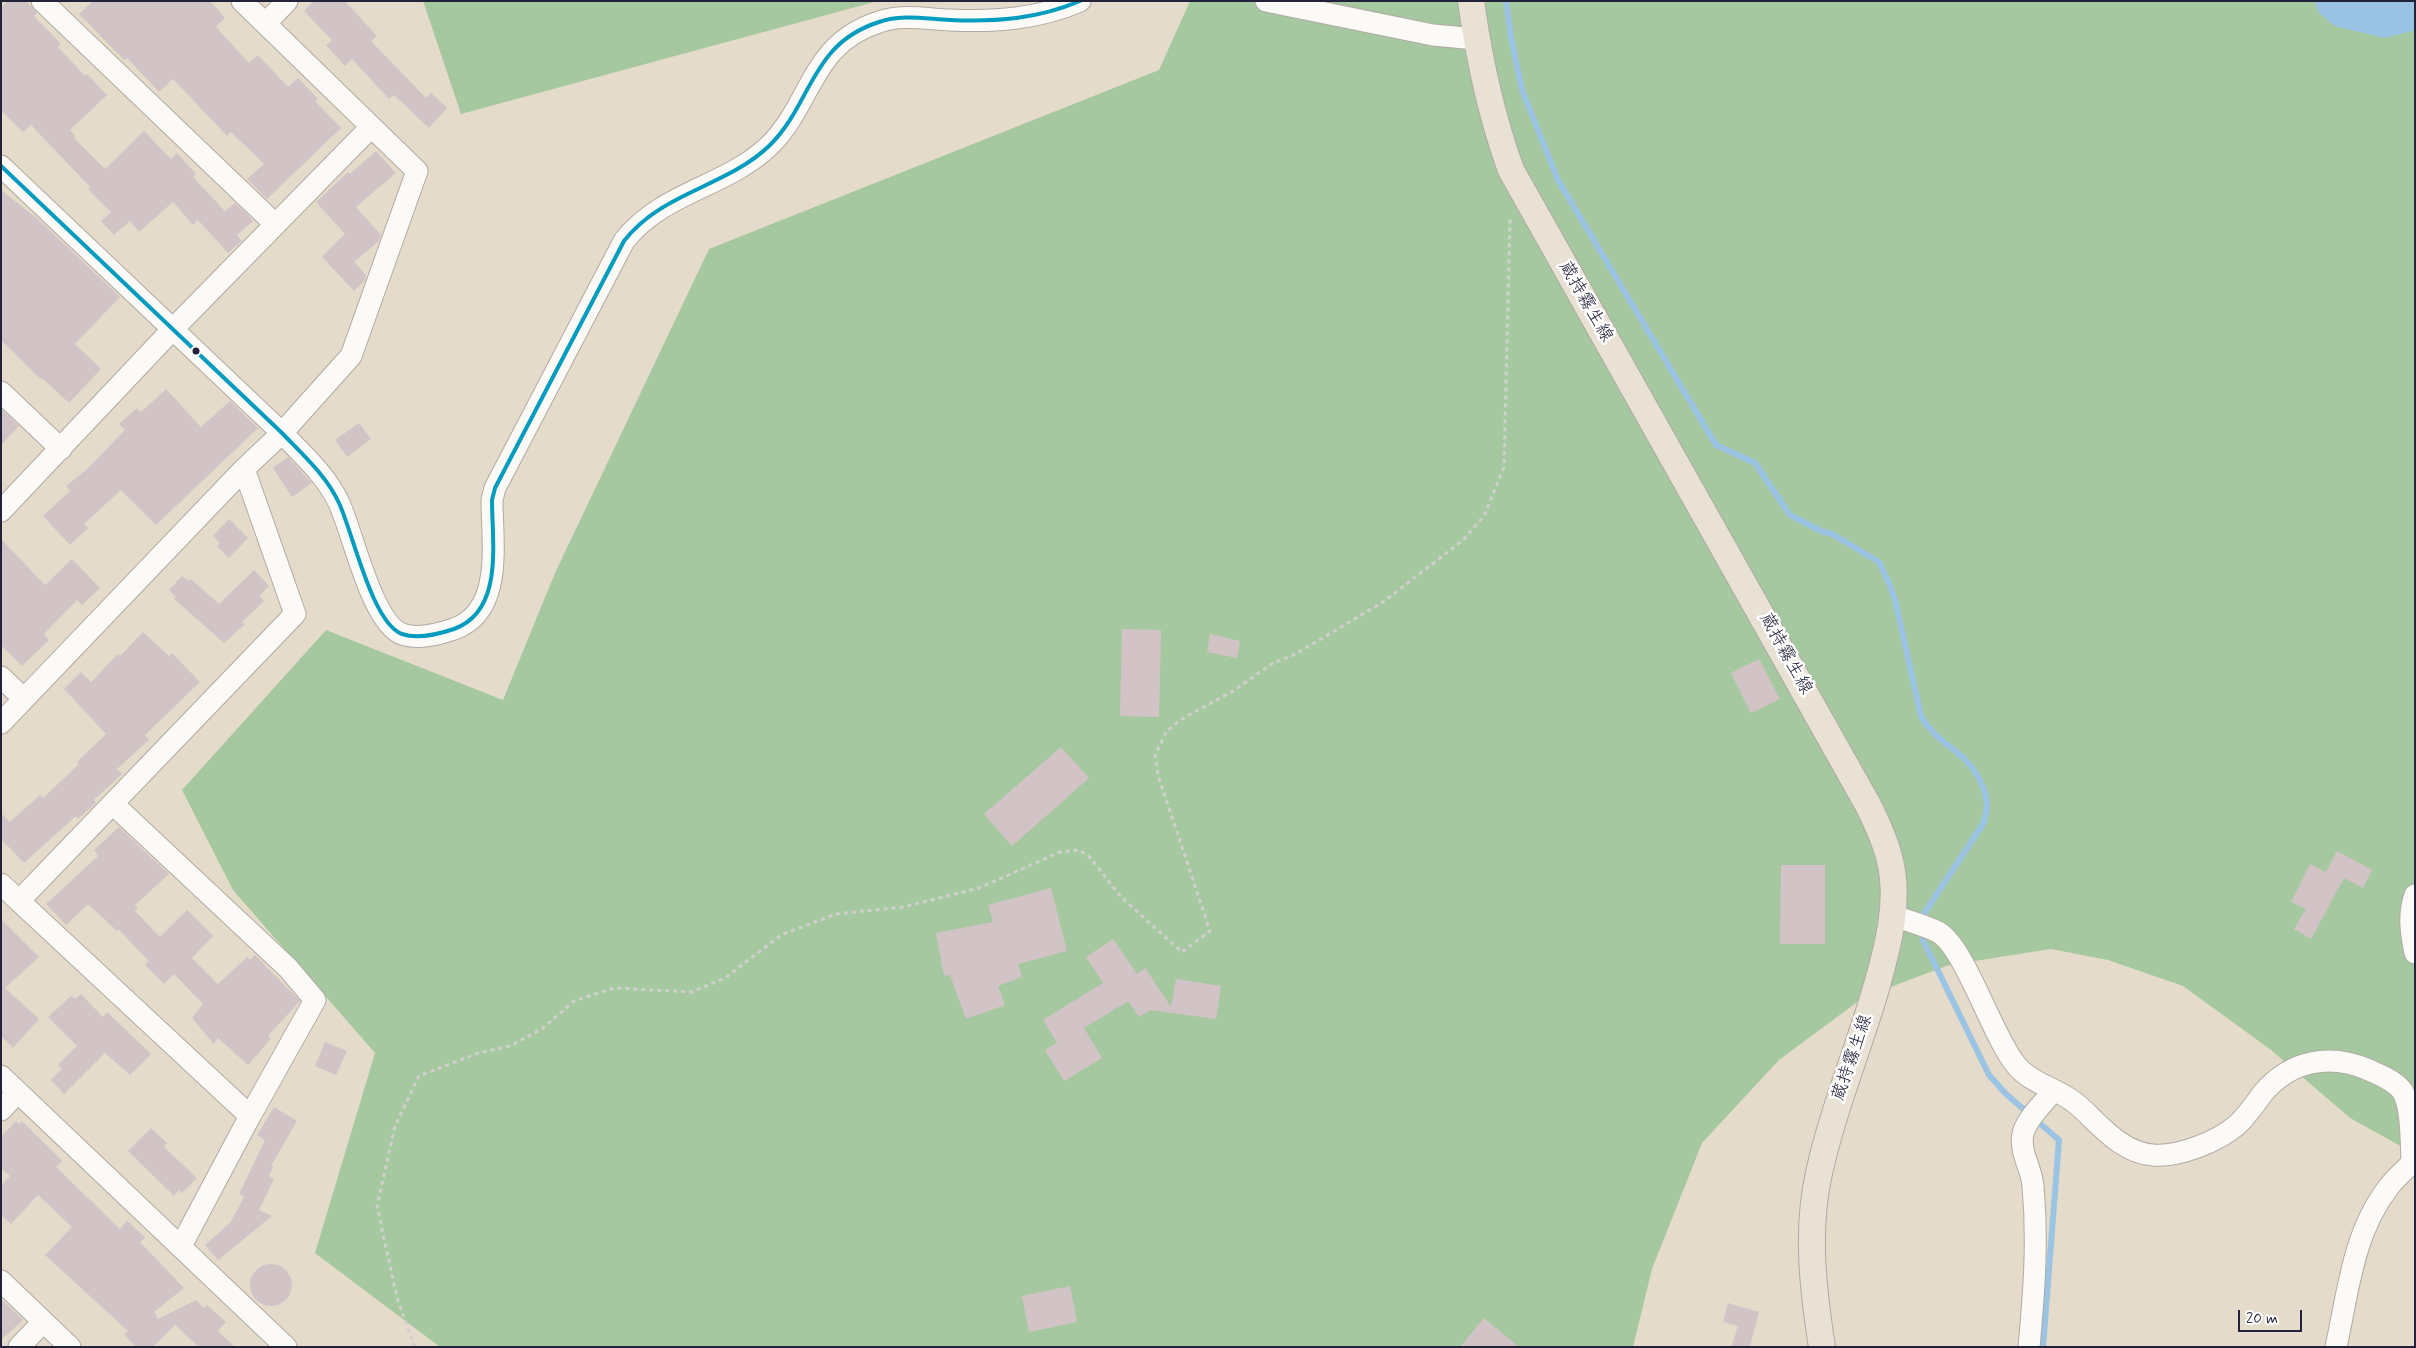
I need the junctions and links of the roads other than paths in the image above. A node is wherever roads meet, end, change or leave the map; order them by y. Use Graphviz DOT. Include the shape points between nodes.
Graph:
graph roads {
  1 [pos="42,1"];
  2 [pos="242,1"];
  3 [pos="287,1"];
  4 [pos="1080,1"];
  5 [pos="1266,1"];
  6 [pos="1471,1"];
  7 [pos="266,23"];
  8 [pos="1476,39"];
  9 [pos="371,127"];
  10 [pos="1,166"];
  11 [pos="274,224"];
  12 [pos="172,330"];
  13 [pos="1,392"];
  14 [pos="282,432"];
  15 [pos="61,449"];
  16 [pos="244,469"];
  17 [pos="1,511"];
  18 [pos="1,677"];
  19 [pos="24,699"];
  20 [pos="1,723"];
  21 [pos="113,804"];
  22 [pos="1,884"];
  23 [pos="2415,895"];
  24 [pos="19,902"];
  25 [pos="1899,918"];
  26 [pos="2415,953"];
  27 [pos="1,1076"];
  28 [pos="2409,1089"];
  29 [pos="18,1092"];
  30 [pos="2048,1097"];
  31 [pos="1,1110"];
  32 [pos="250,1116"];
  33 [pos="181,1246"];
  34 [pos="1,1281"];
  35 [pos="44,1322"];
  36 [pos="19,1347"];
  37 [pos="70,1347"];
  38 [pos="286,1347"];
  39 [pos="1822,1347"];
  40 [pos="2029,1347"];
  41 [pos="2336,1347"];
  1 -- 11 [label="street"];
  2 -- 7 [label="street"];
  3 -- 7 [label="street"];
  4 -- 14 [label="street" via="1022,18 978,21 897,18 863,28 836,46 825,58 780,135 760,154 747,164 660,207 632,231 495,488 491,584 483,607 466,624 416,636 402,634 390,627 375,603 330,485"];
  5 -- 8 [label="street" via="1433,34"];
  6 -- 8 [label="main road, 蔵持霧生線"];
  7 -- 9 [label="street"];
  8 -- 25 [label="main road, 蔵持霧生線" via="1496,128 1511,170 1868,805 1891,862"];
  9 -- 11 [label="street"];
  9 -- 14 [label="street" via="417,171 351,356"];
  10 -- 12 [label="street"];
  11 -- 12 [label="street"];
  12 -- 14 [label="street"];
  12 -- 15 [label="street"];
  13 -- 15 [label="street"];
  14 -- 16 [label="street"];
  15 -- 17 [label="street"];
  16 -- 19 [label="street"];
  16 -- 21 [label="street" via="295,614"];
  18 -- 19 [label="street"];
  19 -- 20 [label="street"];
  21 -- 24 [label="street"];
  21 -- 32 [label="street" via="288,968 315,1000"];
  22 -- 24 [label="street"];
  23 -- 26 [label="street" via="2410,907"];
  24 -- 32 [label="street"];
  25 -- 30 [label="street" via="1939,932 1956,951 1993,1029 2017,1067"];
  25 -- 39 [label="main road, 蔵持霧生線" via="1829,1129 1818,1176 1812,1259"];
  27 -- 29 [label="street"];
  28 -- 30 [label="street" via="2362,1067 2332,1060 2314,1060 2274,1082 2229,1131 2189,1149 2154,1155 2118,1142 2076,1103"];
  28 -- 41 [label="street" via="2407,1108 2412,1163 2388,1186 2362,1239 2347,1288"];
  29 -- 31 [label="street"];
  29 -- 33 [label="street"];
  30 -- 40 [label="street" via="2026,1125 2022,1142 2033,1184 2036,1262"];
  32 -- 33 [label="street"];
  33 -- 38 [label="street"];
  34 -- 35 [label="street"];
  35 -- 36 [label="street"];
  35 -- 37 [label="street"];
}
